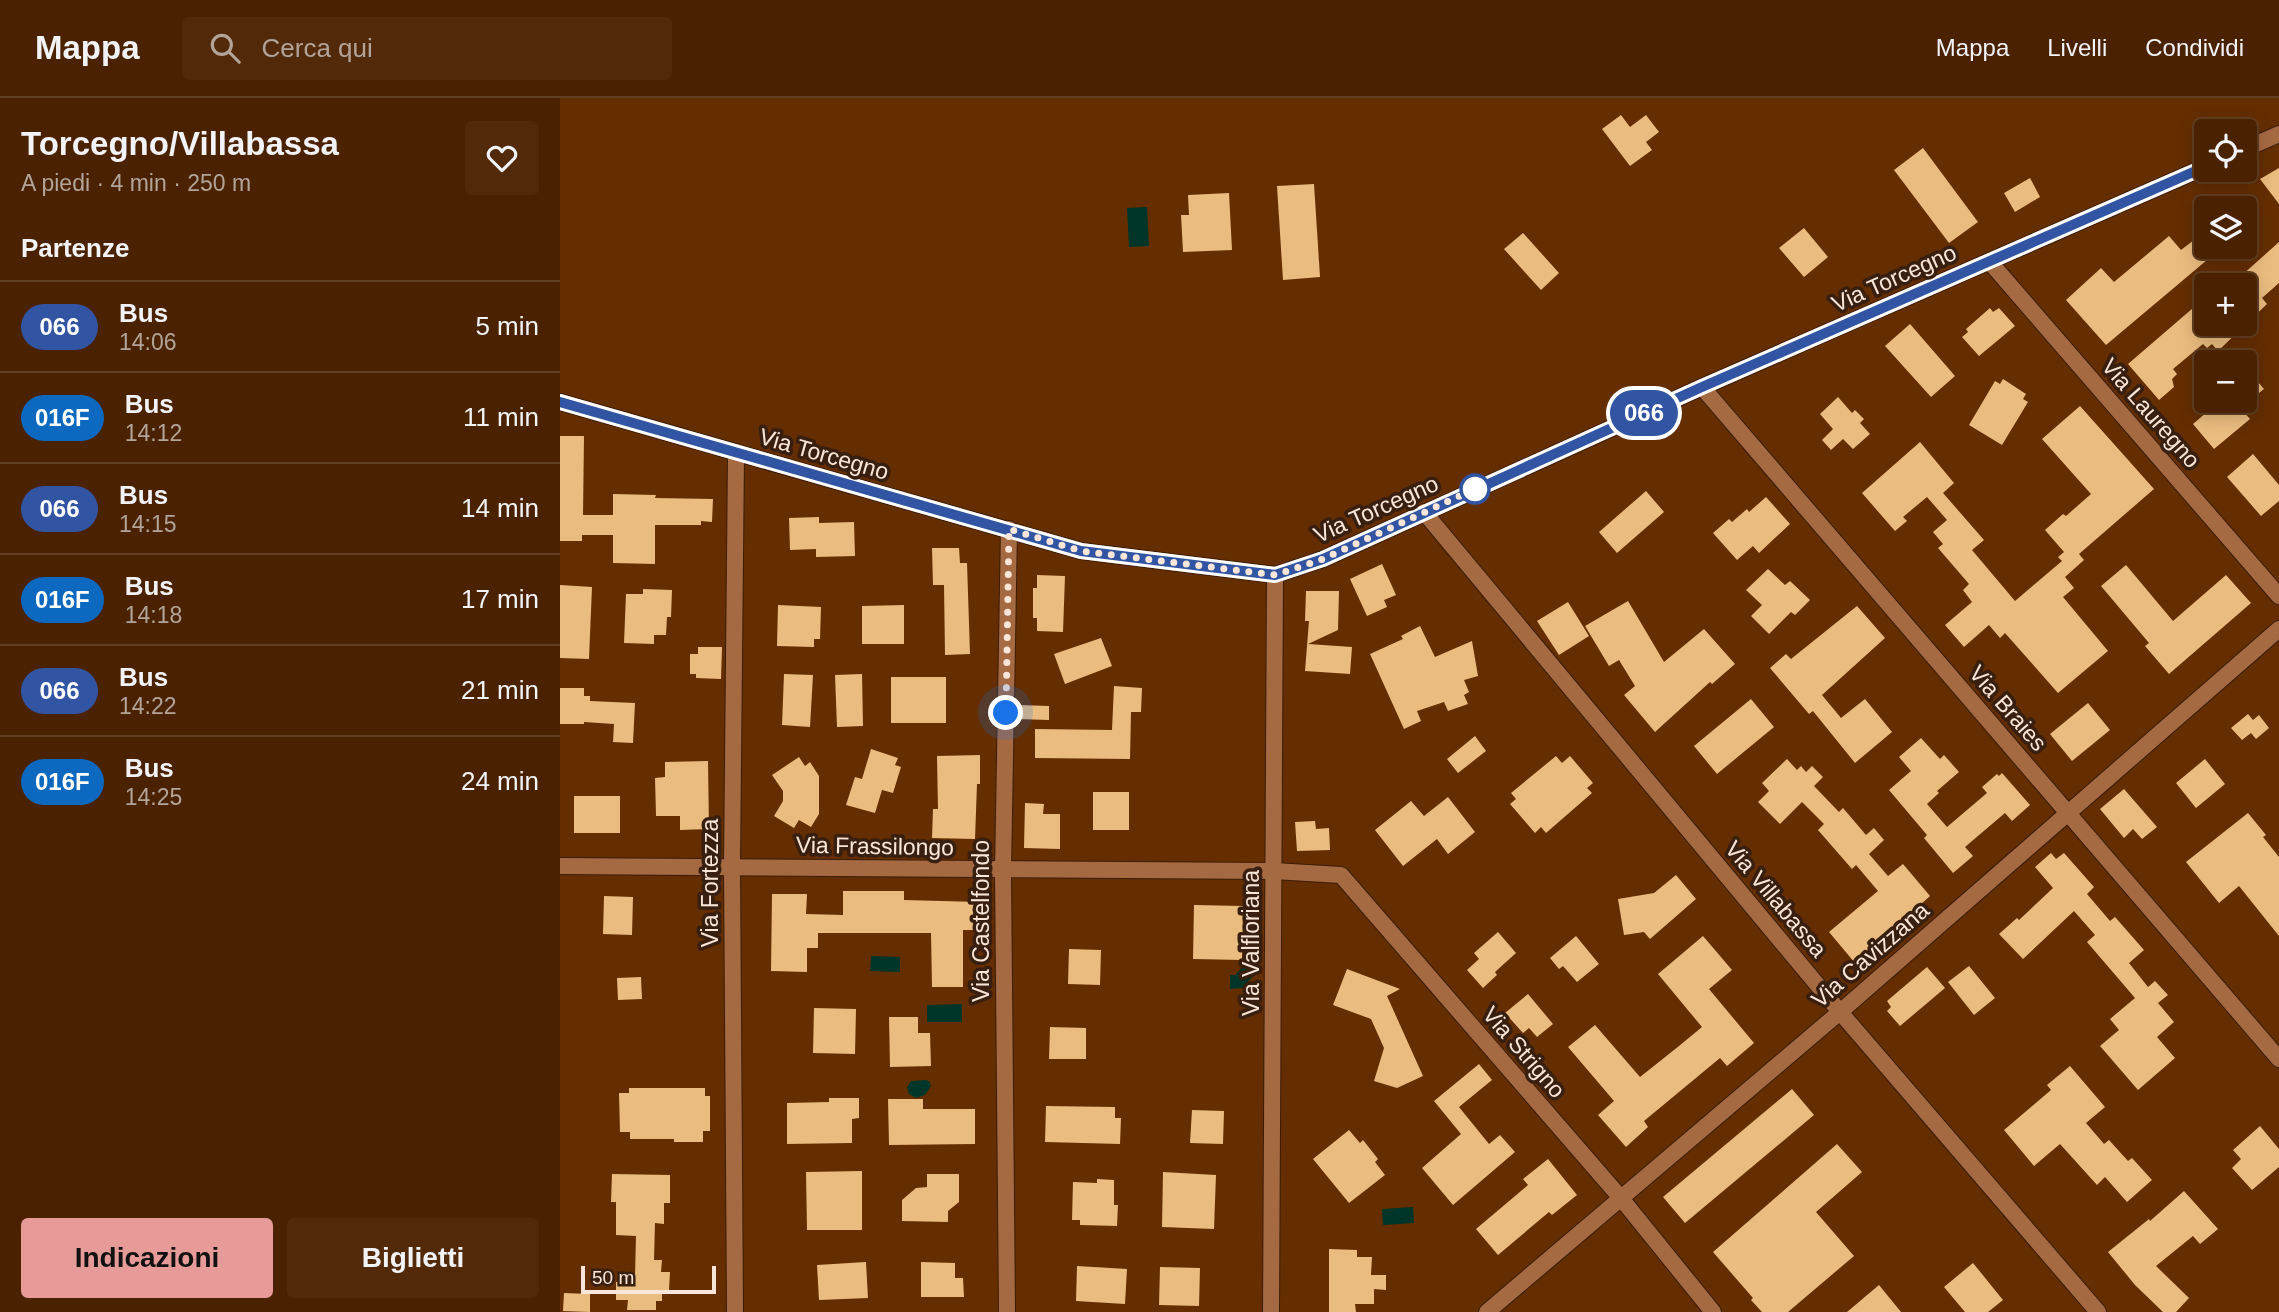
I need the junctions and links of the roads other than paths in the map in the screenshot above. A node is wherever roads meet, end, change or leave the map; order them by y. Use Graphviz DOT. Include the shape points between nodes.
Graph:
graph roads {
  1 [pos="2276,141"];
  2 [pos="2257,146"];
  3 [pos="2194,172"];
  4 [pos="1989,261"];
  5 [pos="1702,387"];
  6 [pos="560,402"];
  7 [pos="736,454"];
  8 [pos="1424,512"];
  9 [pos="1009,529"];
  10 [pos="1275,575"];
  11 [pos="2279,596"];
  12 [pos="2279,629"];
  13 [pos="2068,812"];
  14 [pos="560,866"];
  15 [pos="732,866"];
  16 [pos="1003,871"];
  17 [pos="1274,871"];
  18 [pos="1840,1012"];
  19 [pos="2279,1059"];
  20 [pos="1620,1196"];
  21 [pos="735,1312"];
  22 [pos="1007,1312"];
  23 [pos="1271,1312"];
  24 [pos="1487,1312"];
  25 [pos="1713,1312"];
  26 [pos="2098,1312"];
  1 -- 2 [label="street"];
  3 -- 4 [label="street, Via Torcegno"];
  4 -- 5 [label="street, Via Torcegno"];
  4 -- 11 [label="street, Via Lauregno"];
  5 -- 8 [label="street, Via Torcegno"];
  5 -- 13 [label="street, Via Braies"];
  6 -- 7 [label="street, Via Torcegno"];
  7 -- 9 [label="street, Via Torcegno"];
  7 -- 15 [label="street, Via Fortezza"];
  8 -- 10 [label="street, Via Torcegno" via="1323,559"];
  8 -- 18 [label="street, Via Villabassa"];
  9 -- 10 [label="street, Via Torcegno" via="1081,551"];
  9 -- 16 [label="street, Via Castelfondo"];
  10 -- 17 [label="street, Via Valfloriana"];
  12 -- 13 [label="street, Via Cavizzana"];
  13 -- 18 [label="street, Via Cavizzana"];
  13 -- 19 [label="street, Via Braies"];
  14 -- 15 [label="street, Via Frassilongo"];
  15 -- 16 [label="street, Via Frassilongo"];
  15 -- 21 [label="street, Via Fortezza"];
  16 -- 17 [label="street, Via Frassilongo"];
  16 -- 22 [label="street, Via Castelfondo"];
  17 -- 20 [label="street, Via Strigno" via="1341,875"];
  17 -- 23 [label="street, Via Valfloriana"];
  18 -- 20 [label="street, Via Cavizzana"];
  18 -- 26 [label="street, Via Villabassa"];
  20 -- 24 [label="street, Via Cavizzana"];
  20 -- 25 [label="street, Via Strigno"];
}
